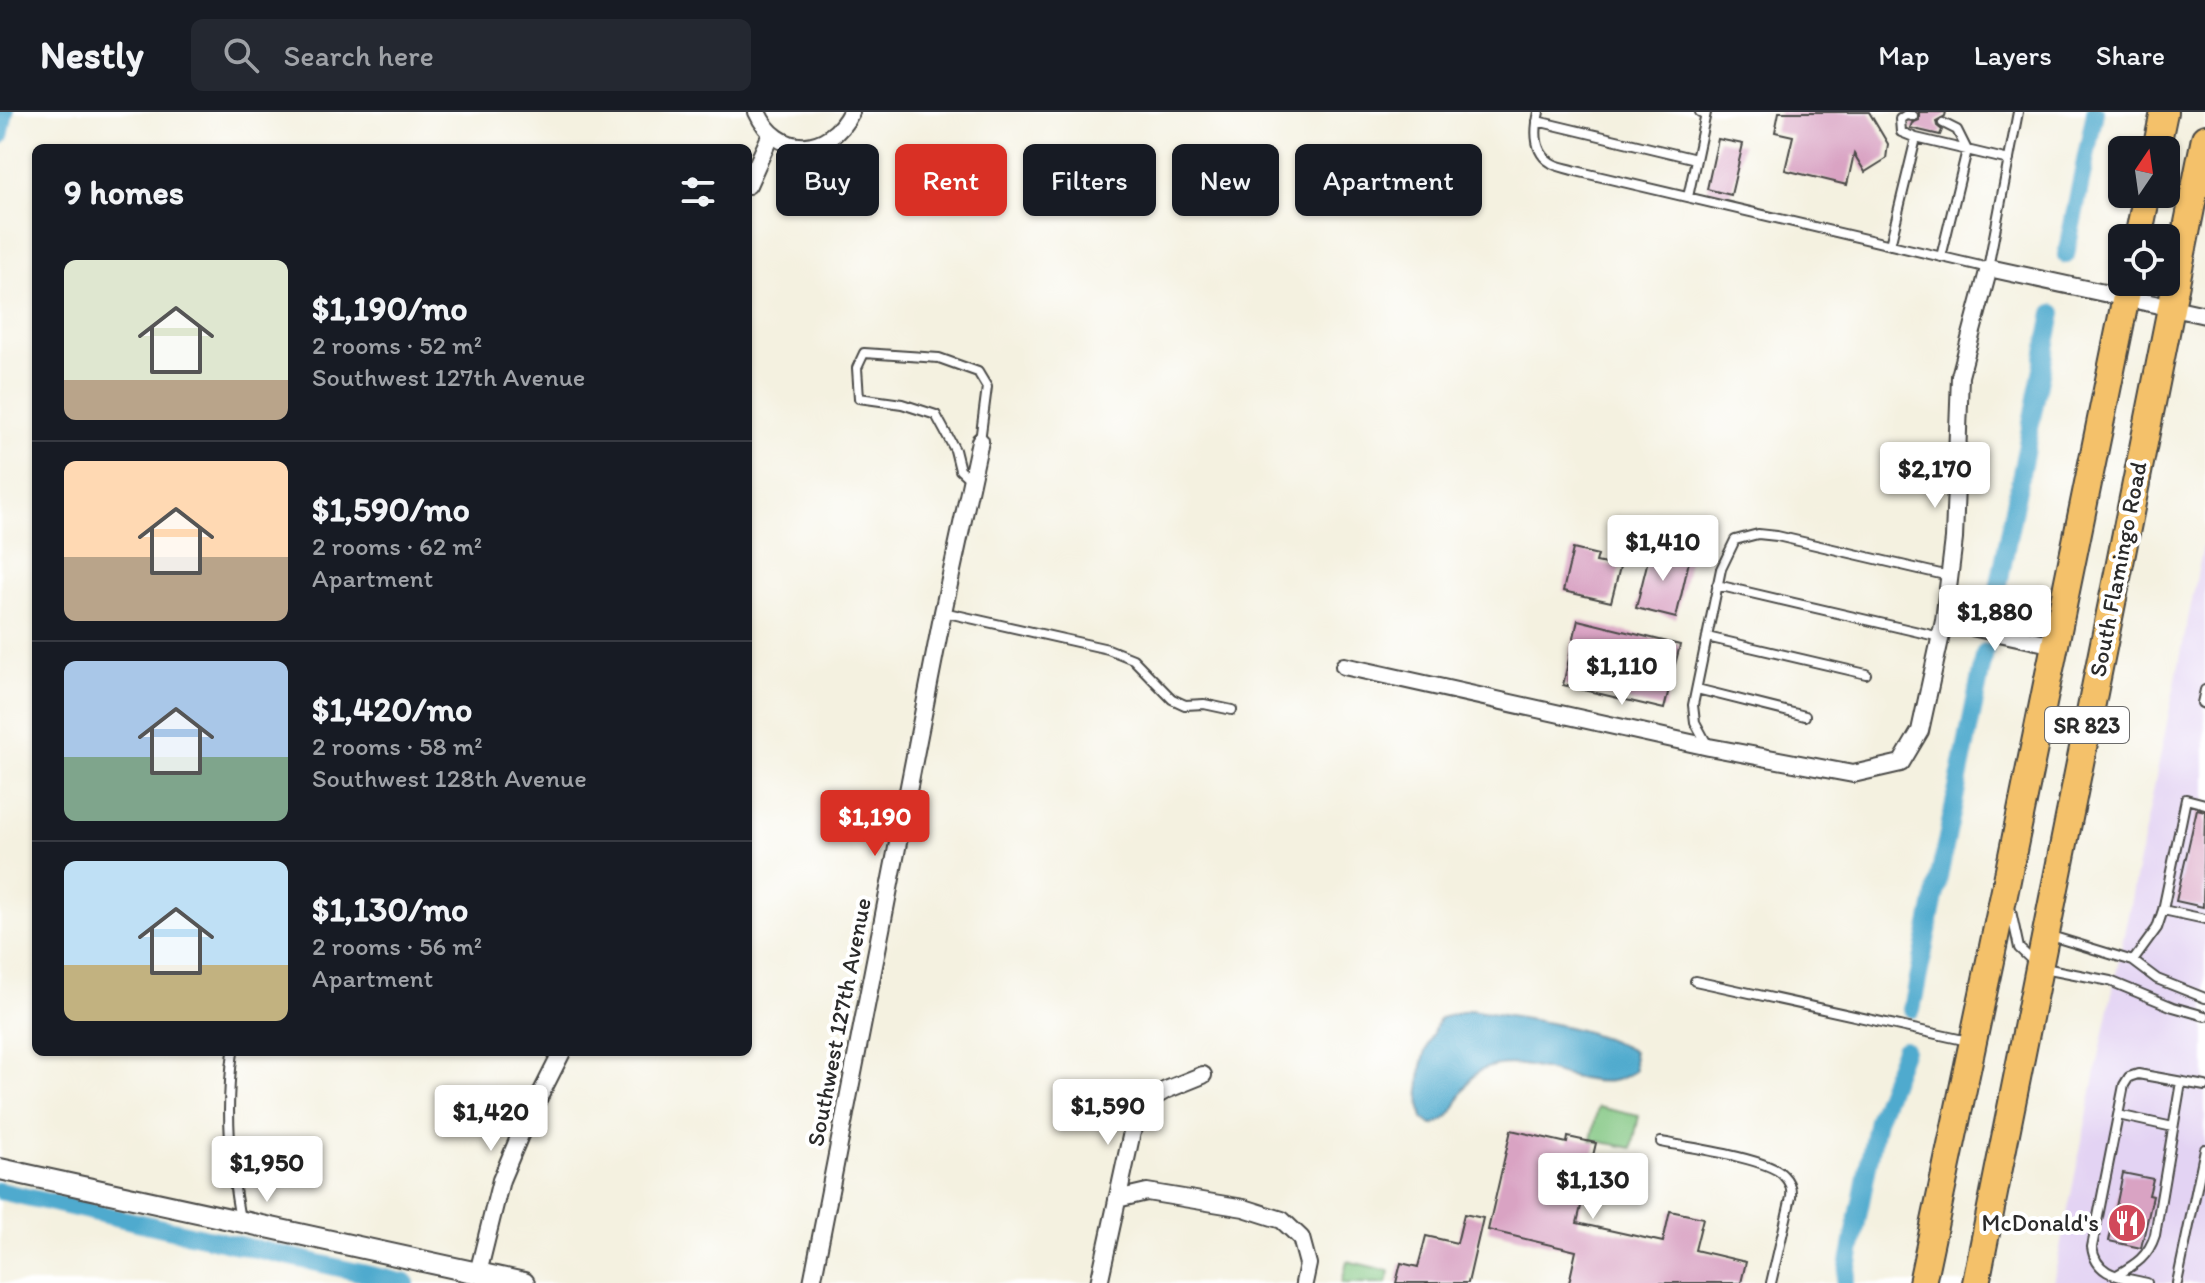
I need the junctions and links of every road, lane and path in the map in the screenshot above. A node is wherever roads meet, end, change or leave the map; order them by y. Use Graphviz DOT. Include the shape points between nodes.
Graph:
graph roads {
  1 [pos="757,112"];
  2 [pos="851,112"];
  3 [pos="1700,112"];
  4 [pos="2018,112"];
  5 [pos="2164,112"];
  6 [pos="1913,116"];
  7 [pos="1538,117"];
  8 [pos="1943,123"];
  9 [pos="771,134"];
  10 [pos="2159,136"];
  11 [pos="1916,138"];
  12 [pos="2205,138"];
  13 [pos="1967,150"];
  14 [pos="1696,159"];
  15 [pos="2009,160"];
  16 [pos="752,176"];
  17 [pos="1688,197"];
  18 [pos="1890,245"];
  19 [pos="1941,257"];
  20 [pos="1988,268"];
  21 [pos="2108,288"];
  22 [pos="2126,296"];
  23 [pos="2139,296"];
  24 [pos="2169,308"];
  25 [pos="2205,315"];
  26 [pos="980,441"];
  27 [pos="971,480"];
  28 [pos="1949,576"];
  29 [pos="1717,585"];
  30 [pos="943,612"];
  31 [pos="1942,629"];
  32 [pos="1707,637"];
  33 [pos="2055,645"];
  34 [pos="1344,666"];
  35 [pos="1866,674"];
  36 [pos="1697,689"];
  37 [pos="2205,690"];
  38 [pos="2205,704"];
  39 [pos="1232,710"];
  40 [pos="1805,716"];
  41 [pos="1709,747"];
  42 [pos="2205,804"];
  43 [pos="2006,885"];
  44 [pos="2163,910"];
  45 [pos="2205,919"];
  46 [pos="2045,934"];
  47 [pos="2133,961"];
  48 [pos="2039,967"];
  49 [pos="1695,981"];
  50 [pos="2205,998"];
  51 [pos="2205,1016"];
  52 [pos="1972,1042"];
  53 [pos="232,1056"];
  54 [pos="560,1056"];
  55 [pos="1203,1075"];
  56 [pos="2181,1082"];
  57 [pos="2205,1086"];
  58 [pos="2118,1115"];
  59 [pos="2173,1127"];
  60 [pos="1661,1142"];
  61 [pos="2205,1149"];
  62 [pos="0,1169"];
  63 [pos="1117,1199"];
  64 [pos="240,1221"];
  65 [pos="478,1273"];
  66 [pos="2116,1275"];
  67 [pos="524,1283"];
  68 [pos="812,1283"];
  69 [pos="1099,1283"];
  70 [pos="1304,1283"];
  71 [pos="1771,1283"];
  72 [pos="1922,1283"];
  73 [pos="1976,1283"];
  74 [pos="2147,1283"];
  75 [pos="2177,1283"];
  1 -- 9 [label="street"];
  2 -- 9 [label="street" via="838,132 818,145 793,145"];
  3 -- 14 [label="lane" via="1706,113"];
  4 -- 15 [label="lane"];
  5 -- 10 [label="highway"];
  6 -- 11 [label="lane" via="1906,115 1899,125 1901,132"];
  7 -- 14 [label="lane"];
  7 -- 17 [label="lane" via="1538,147 1550,162"];
  8 -- 13 [label="lane" via="1957,130"];
  9 -- 16 [label="street"];
  11 -- 13 [label="lane"];
  11 -- 18 [label="lane"];
  12 -- 24 [label="highway, South Flamingo Road / SR 823"];
  13 -- 15 [label="lane"];
  13 -- 19 [label="lane"];
  14 -- 17 [label="lane"];
  15 -- 20 [label="lane"];
  17 -- 18 [label="lane"];
  18 -- 19 [label="lane"];
  19 -- 20 [label="lane"];
  20 -- 21 [label="street"];
  20 -- 28 [label="street" via="1960,376"];
  22 -- 33 [label="highway, South Flamingo Road / SR 823"];
  23 -- 24 [label="street"];
  24 -- 25 [label="street"];
  24 -- 46 [label="highway, South Flamingo Road / SR 823"];
  26 -- 27 [label="street, Southwest 127th Avenue"];
  26 -- 27 [label="lane" via="987,387 978,372 939,358 864,353 857,368 859,398 936,415 960,470"];
  27 -- 30 [label="street, Southwest 127th Avenue"];
  28 -- 29 [label="lane" via="1758,534 1735,540"];
  28 -- 31 [label="street"];
  29 -- 31 [label="lane"];
  29 -- 32 [label="lane"];
  30 -- 39 [label="lane" via="1108,649 1133,659 1172,699"];
  30 -- 68 [label="street, Southwest 127th Avenue"];
  31 -- 33 [label="street"];
  31 -- 41 [label="street" via="1920,731 1901,763 1853,774"];
  32 -- 35 [label="lane"];
  32 -- 36 [label="lane"];
  33 -- 43 [label="highway, South Flamingo Road / SR 823"];
  34 -- 41 [label="street"];
  36 -- 40 [label="lane"];
  36 -- 41 [label="lane" via="1695,722"];
  37 -- 38 [label="lane"];
  42 -- 44 [label="lane" via="2186,799"];
  43 -- 48 [label="lane" via="2019,948"];
  43 -- 52 [label="highway, South Flamingo Road / SR 823"];
  44 -- 45 [label="lane"];
  44 -- 47 [label="lane"];
  46 -- 47 [label="lane"];
  46 -- 48 [label="highway, South Flamingo Road / SR 823"];
  47 -- 50 [label="lane" via="2157,979"];
  48 -- 51 [label="lane" via="2110,981"];
  48 -- 73 [label="highway, South Flamingo Road / SR 823"];
  49 -- 52 [label="lane"];
  52 -- 72 [label="highway, South Flamingo Road / SR 823"];
  53 -- 64 [label="lane" via="228,1126"];
  54 -- 65 [label="street" via="501,1180"];
  55 -- 63 [label="street" via="1149,1100 1132,1132"];
  56 -- 57 [label="lane"];
  56 -- 58 [label="lane" via="2129,1077"];
  56 -- 59 [label="lane"];
  58 -- 59 [label="lane"];
  58 -- 66 [label="lane" via="2092,1247 2102,1270"];
  59 -- 66 [label="lane" via="2150,1251"];
  60 -- 71 [label="lane" via="1782,1173 1792,1186 1791,1197"];
  61 -- 75 [label="lane"];
  62 -- 64 [label="street"];
  63 -- 69 [label="street"];
  63 -- 70 [label="street" via="1147,1192 1244,1208 1282,1220 1301,1238 1308,1264"];
  64 -- 65 [label="street"];
  65 -- 67 [label="street"];
  66 -- 74 [label="lane"];
}
